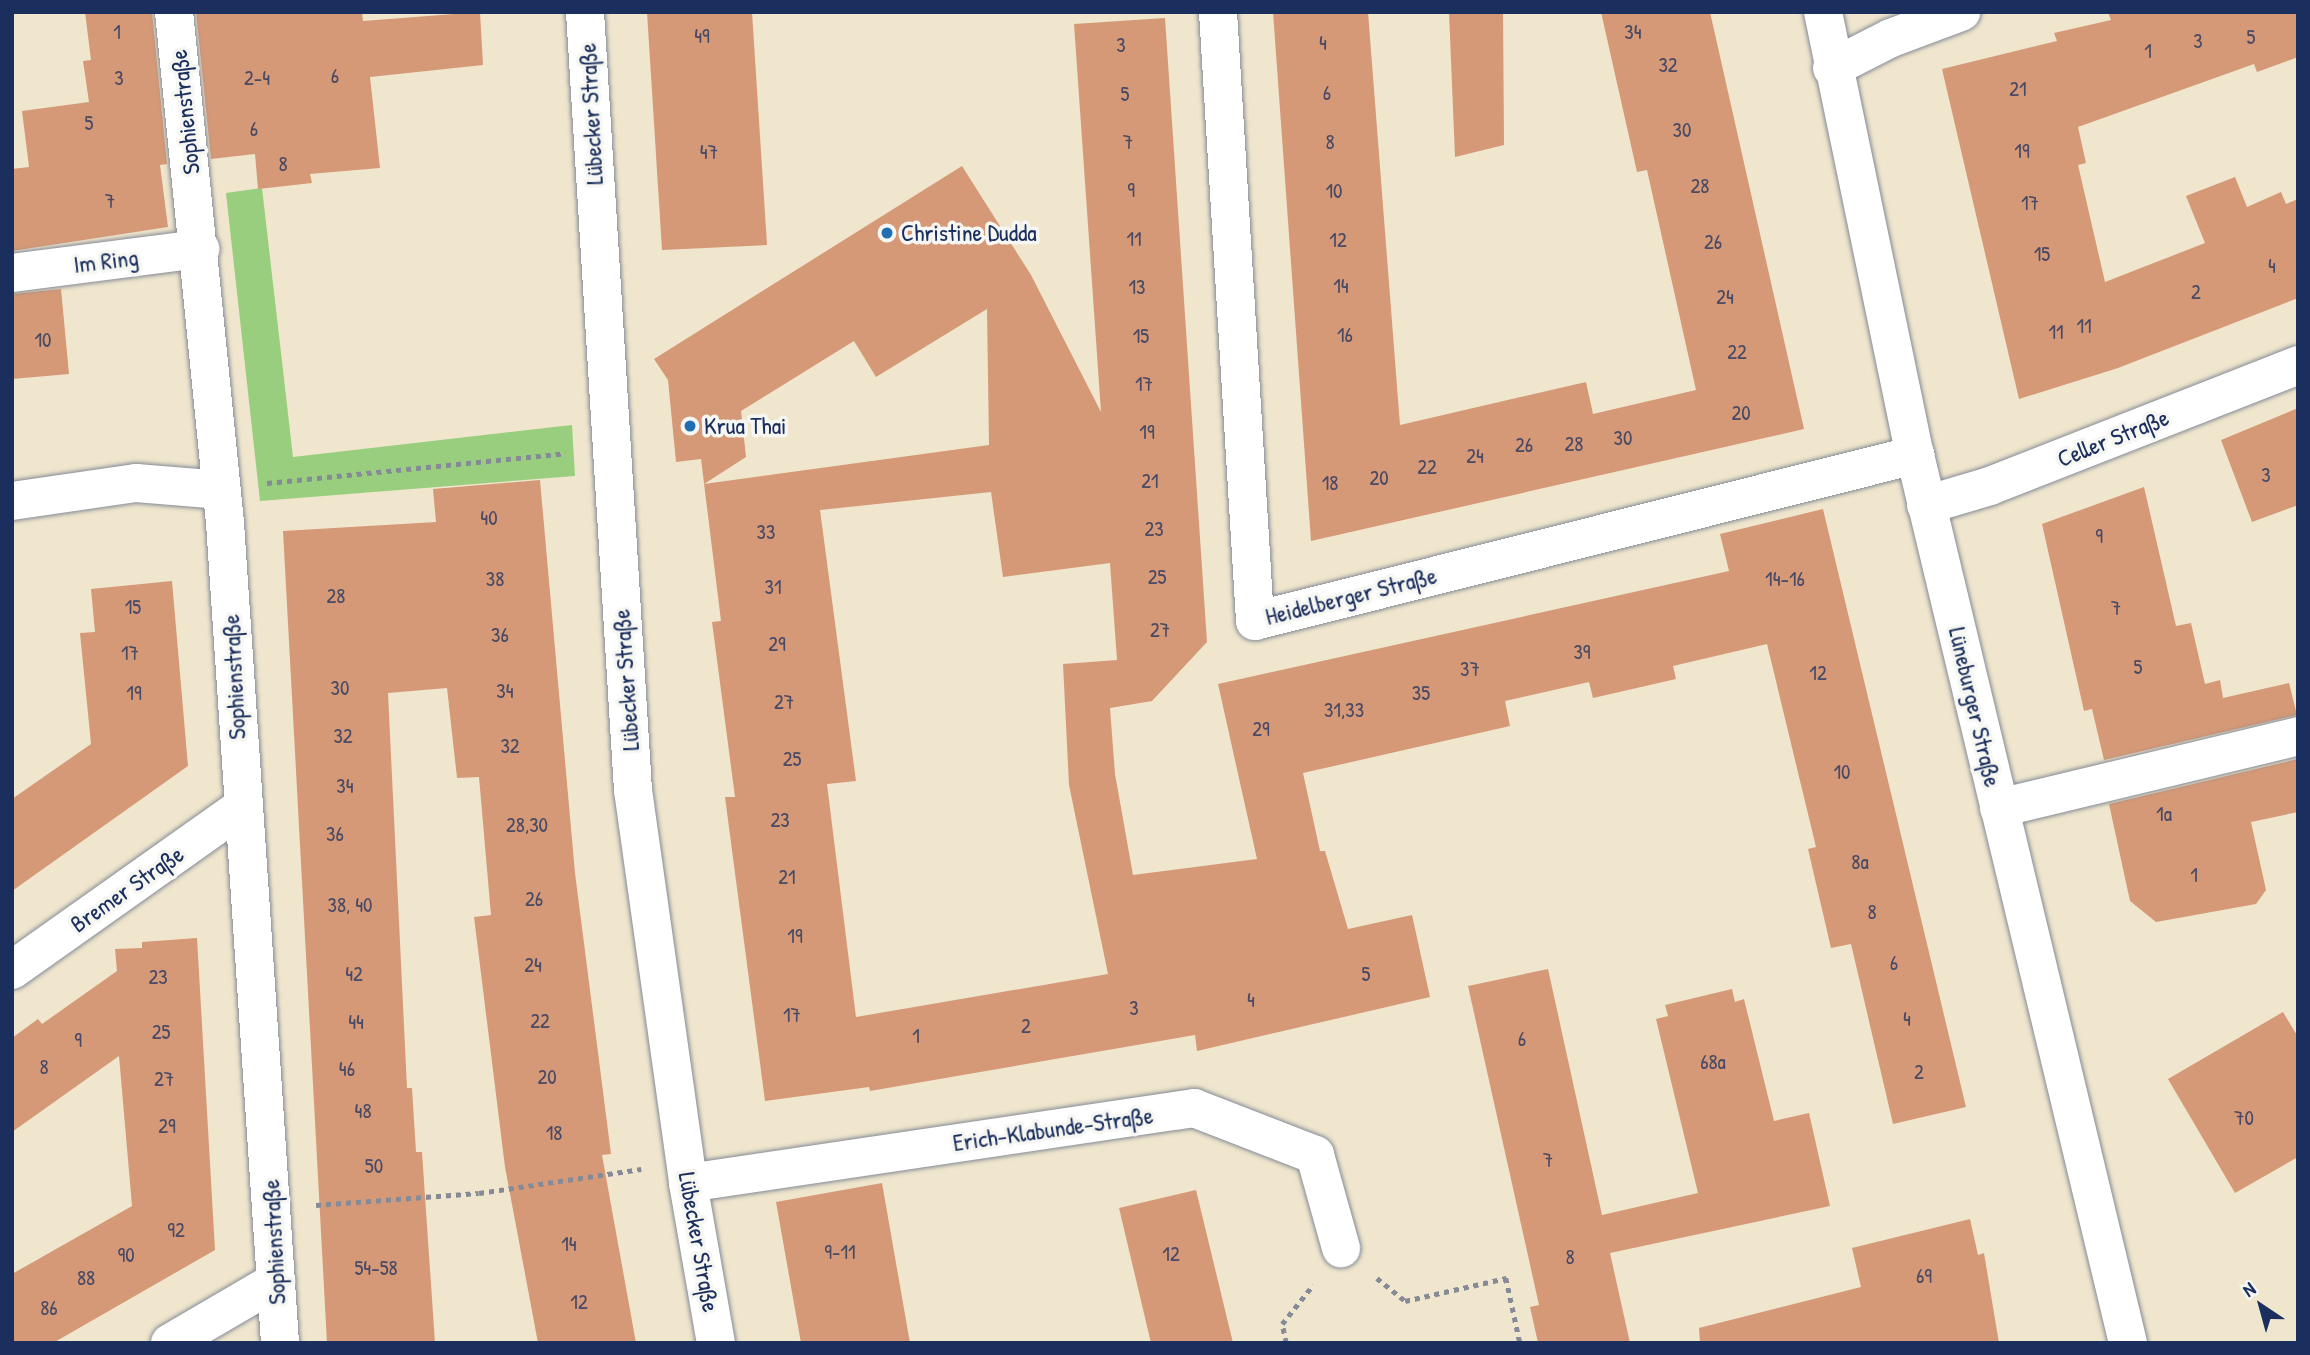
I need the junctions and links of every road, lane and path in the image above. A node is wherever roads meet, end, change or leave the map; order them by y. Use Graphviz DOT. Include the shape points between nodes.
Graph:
graph roads {
  1 [pos="174,12"];
  2 [pos="585,12"];
  3 [pos="1218,12"];
  4 [pos="1815,12"];
  5 [pos="1824,12"];
  6 [pos="1961,12"];
  7 [pos="1832,68"];
  8 [pos="200,249"];
  9 [pos="12,273"];
  10 [pos="2298,365"];
  11 [pos="611,448"];
  12 [pos="1915,455"];
  13 [pos="222,490"];
  14 [pos="12,501"];
  15 [pos="1926,505"];
  16 [pos="2298,736"];
  17 [pos="242,807"];
  18 [pos="1999,808"];
  19 [pos="12,970"];
  20 [pos="688,1183"];
  21 [pos="273,1208"];
  22 [pos="1341,1248"];
  23 [pos="276,1281"];
  24 [pos="170,1343"];
  25 [pos="281,1343"];
  26 [pos="716,1343"];
  27 [pos="1286,1343"];
  28 [pos="1520,1343"];
  29 [pos="2128,1343"];
  1 -- 8 [label="street, Sophienstraße"];
  2 -- 11 [label="street, Lübecker Straße"];
  3 -- 12 [label="street, Heidelberger Straße" via="1255,621"];
  4 -- 7 [label="street, Lüneburger Straße"];
  5 -- 7 [label="street, Lüneburger Straße"];
  6 -- 7 [label="street" via="1891,38"];
  7 -- 12 [label="street, Lüneburger Straße"];
  8 -- 9 [label="street, Im Ring"];
  8 -- 13 [label="street, Sophienstraße"];
  10 -- 15 [label="street, Celler Straße" via="1990,486"];
  11 -- 13 [label="path"];
  11 -- 20 [label="street, Lübecker Straße" via="633,790"];
  12 -- 15 [label="street, Lüneburger Straße"];
  13 -- 14 [label="street" via="136,482"];
  13 -- 17 [label="street, Sophienstraße"];
  15 -- 18 [label="street, Lüneburger Straße"];
  16 -- 18 [label="street"];
  17 -- 19 [label="street, Bremer Straße"];
  17 -- 21 [label="street, Sophienstraße"];
  18 -- 29 [label="street, Lüneburger Straße"];
  20 -- 21 [label="path" via="640,1169 479,1194"];
  20 -- 22 [label="street, Erich-Klabunde-Straße" via="1194,1108 1315,1155"];
  20 -- 26 [label="street, Lübecker Straße"];
  21 -- 23 [label="street, Sophienstraße"];
  22 -- 27 [label="path" via="1282,1324"];
  22 -- 28 [label="path" via="1405,1301 1506,1278"];
  23 -- 24 [label="street"];
  23 -- 25 [label="street, Sophienstraße"];
}
